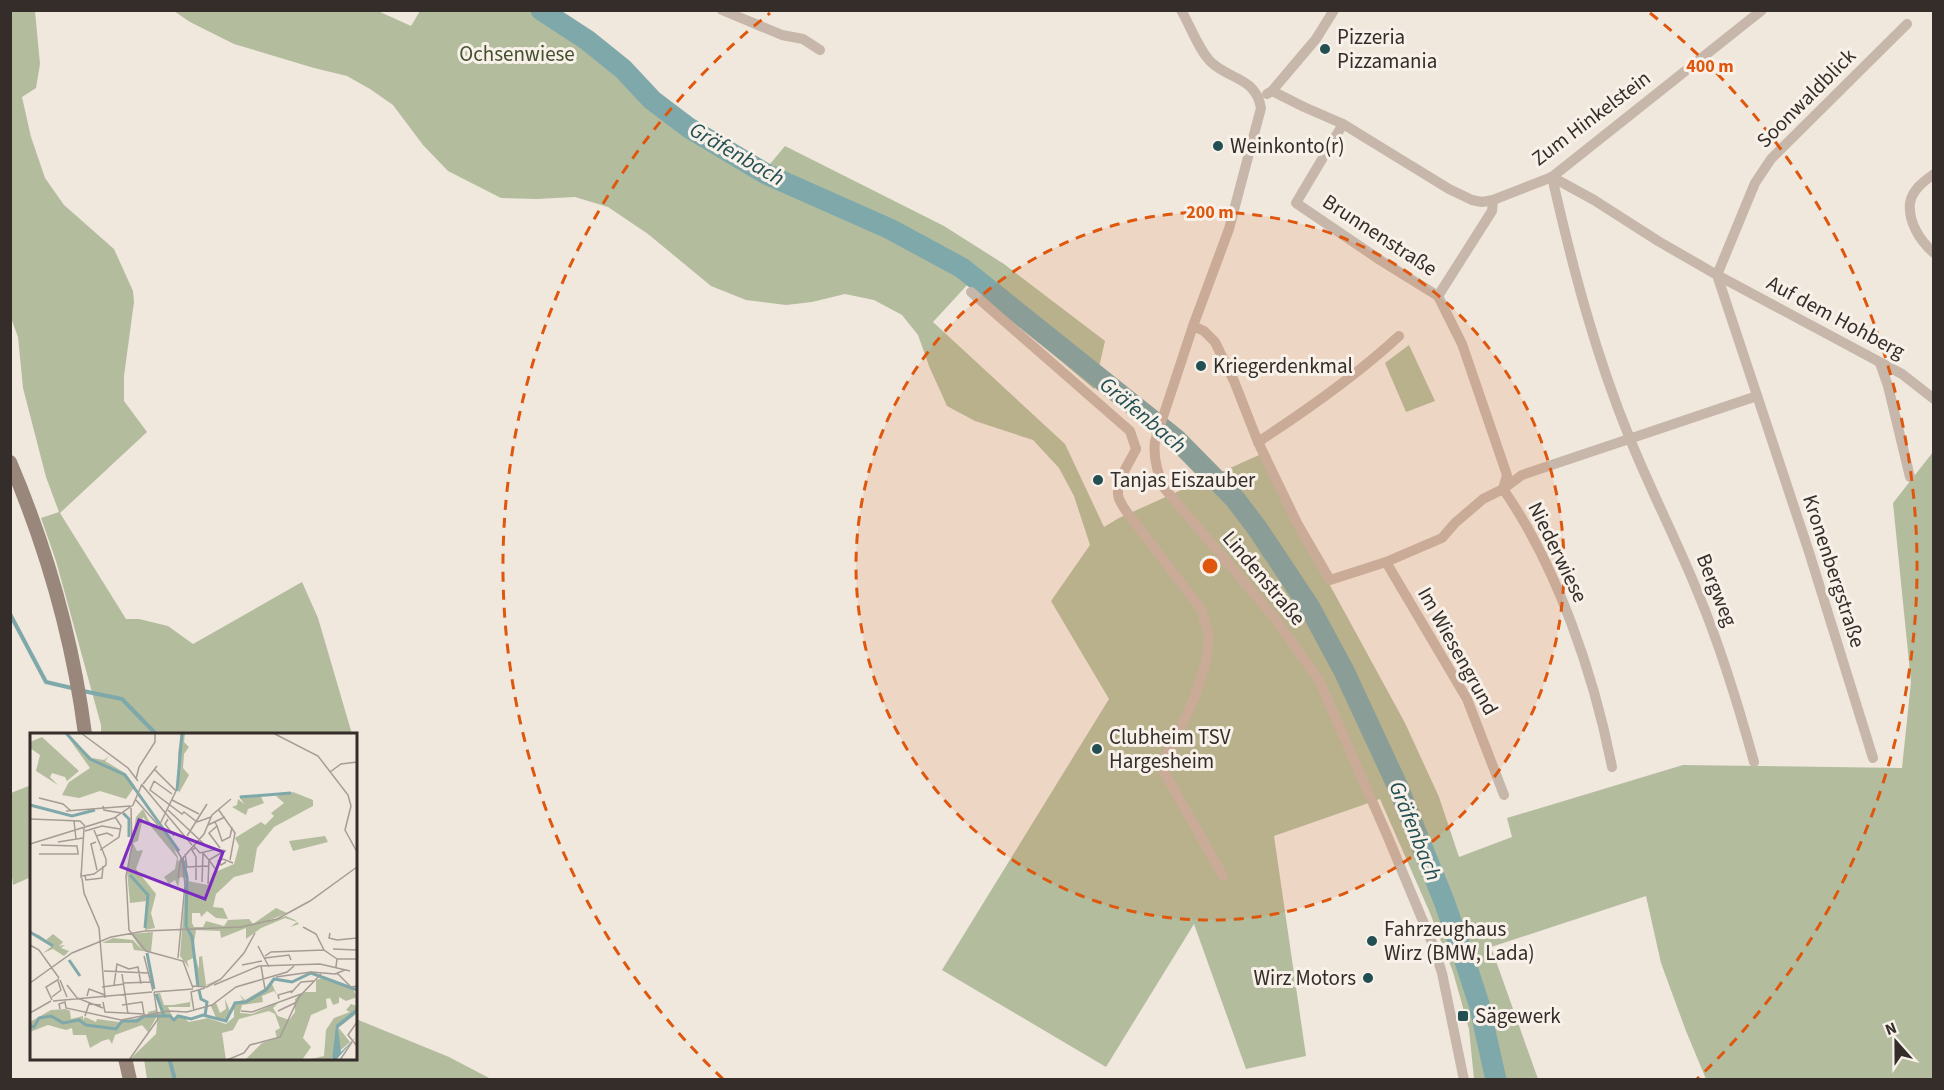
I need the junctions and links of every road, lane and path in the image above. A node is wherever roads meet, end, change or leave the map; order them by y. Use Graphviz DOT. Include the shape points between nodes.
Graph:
graph roads {
  1 [pos="1181,10"];
  2 [pos="1334,10"];
  3 [pos="1762,10"];
  4 [pos="727,12"];
  5 [pos="1907,24"];
  6 [pos="820,50"];
  7 [pos="1272,91"];
  8 [pos="1259,99"];
  9 [pos="1342,124"];
  10 [pos="1934,174"];
  11 [pos="1552,177"];
  12 [pos="1493,200"];
  13 [pos="1934,253"];
  14 [pos="1717,275"];
  15 [pos="971,292"];
  16 [pos="1438,296"];
  17 [pos="1193,326"];
  18 [pos="1399,336"];
  19 [pos="1880,363"];
  20 [pos="1757,396"];
  21 [pos="1934,399"];
  22 [pos="1630,438"];
  23 [pos="1258,441"];
  24 [pos="1154,445"];
  25 [pos="1136,449"];
  26 [pos="10,462"];
  27 [pos="1910,477"];
  28 [pos="1503,489"];
  29 [pos="1386,562"];
  30 [pos="85,733"];
  31 [pos="1873,759"];
  32 [pos="1754,762"];
  33 [pos="1612,767"];
  34 [pos="1504,795"];
  35 [pos="1222,876"];
  36 [pos="125,1060"];
  37 [pos="130,1080"];
  38 [pos="1464,1080"];
  1 -- 8 [label="street" via="1210,62 1246,83"];
  2 -- 7 [label="street" via="1316,39"];
  3 -- 11 [label="street, Zum Hinkelstein"];
  4 -- 6 [label="street" via="782,35 803,39"];
  5 -- 14 [label="street, Soonwaldblick" via="1771,159 1755,183"];
  7 -- 8 [label="street"];
  7 -- 9 [label="street, Zum Hinkelstein"];
  8 -- 17 [label="street" via="1259,119 1228,229"];
  9 -- 12 [label="street, Zum Hinkelstein" via="1449,189 1473,200"];
  9 -- 16 [label="street, Brunnenstraße" via="1296,203"];
  10 -- 13 [label="street" via="1920,184 1910,202 1913,225"];
  11 -- 12 [label="street, Zum Hinkelstein"];
  11 -- 14 [label="street"];
  11 -- 22 [label="street, Bergweg" via="1569,252"];
  12 -- 16 [label="street" via="1492,211"];
  14 -- 19 [label="street, Auf dem Hohberg"];
  14 -- 20 [label="street, Kronenbergstraße"];
  15 -- 25 [label="street" via="1130,431"];
  16 -- 28 [label="street, Brunnenstraße" via="1462,344 1503,464"];
  17 -- 23 [label="street, Niederwiese" via="1215,342"];
  17 -- 24 [label="street"];
  18 -- 23 [label="street" via="1306,410"];
  19 -- 21 [label="street, Auf dem Hohberg" via="1902,374"];
  19 -- 27 [label="street"];
  20 -- 22 [label="street"];
  20 -- 31 [label="street, Kronenbergstraße"];
  22 -- 28 [label="street" via="1522,475"];
  22 -- 32 [label="street, Bergweg" via="1721,651"];
  23 -- 29 [label="street, Niederwiese" via="1297,523 1330,580"];
  24 -- 25 [label="street"];
  24 -- 38 [label="street, Lindenstraße" via="1158,473 1166,489 1273,616 1319,680 1433,945"];
  25 -- 35 [label="street" via="1117,492 1120,500 1201,609 1209,635 1206,662 1195,696 1171,749 1159,763"];
  26 -- 30 [label="main road" via="53,581 69,639"];
  28 -- 29 [label="street, Niederwiese" via="1483,499 1442,537"];
  28 -- 33 [label="street, Niederwiese" via="1554,581 1581,654"];
  29 -- 34 [label="street, Im Wiesengrund" via="1467,699"];
  36 -- 37 [label="main road"];
}
